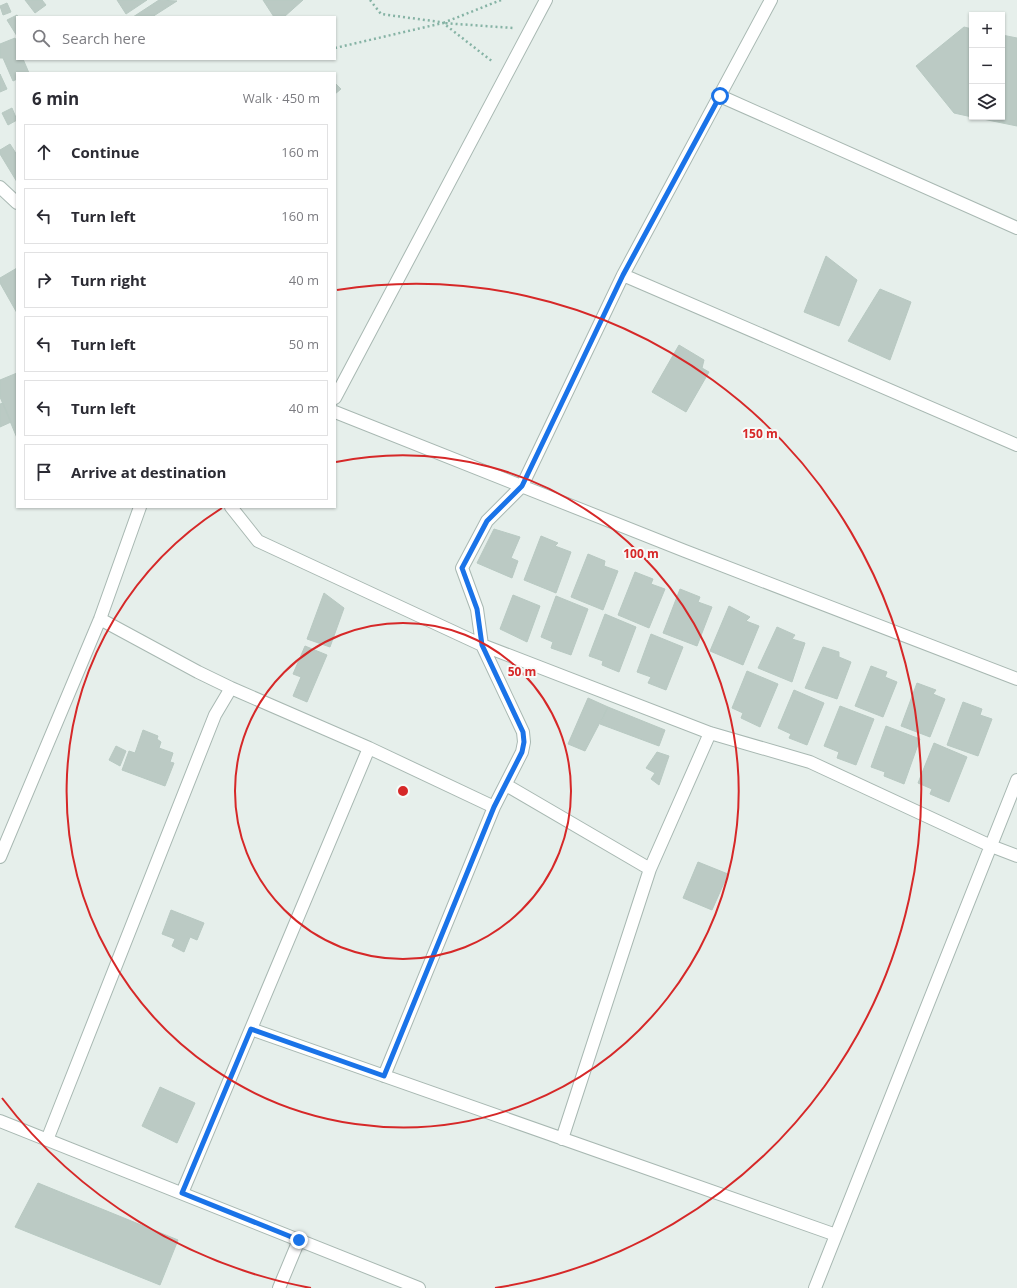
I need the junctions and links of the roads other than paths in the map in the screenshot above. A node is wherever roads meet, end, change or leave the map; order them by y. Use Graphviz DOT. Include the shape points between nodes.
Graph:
graph roads {
  1 [pos="546,0"];
  2 [pos="771,0"];
  3 [pos="720,96"];
  4 [pos="0,187"];
  5 [pos="16,202"];
  6 [pos="1017,228"];
  7 [pos="623,275"];
  8 [pos="336,396"];
  9 [pos="336,412"];
  10 [pos="1017,445"];
  11 [pos="522,486"];
  12 [pos="140,508"];
  13 [pos="232,508"];
  14 [pos="100,619"];
  15 [pos="482,645"];
  16 [pos="1017,679"];
  17 [pos="230,688"];
  18 [pos="710,733"];
  19 [pos="368,748"];
  20 [pos="1017,780"];
  21 [pos="506,785"];
  22 [pos="494,807"];
  23 [pos="991,846"];
  24 [pos="1017,856"];
  25 [pos="0,857"];
  26 [pos="650,869"];
  27 [pos="251,1029"];
  28 [pos="384,1076"];
  29 [pos="0,1121"];
  30 [pos="562,1139"];
  31 [pos="48,1140"];
  32 [pos="182,1193"];
  33 [pos="836,1235"];
  34 [pos="299,1240"];
  35 [pos="279,1288"];
  36 [pos="419,1288"];
  37 [pos="815,1288"];
  1 -- 8 [label="street"];
  2 -- 3 [label="street"];
  3 -- 6 [label="street"];
  3 -- 7 [label="street"];
  4 -- 5 [label="street"];
  7 -- 10 [label="street"];
  7 -- 11 [label="street"];
  9 -- 11 [label="street"];
  11 -- 15 [label="street" via="487,521 462,568 477,609"];
  11 -- 16 [label="street"];
  12 -- 14 [label="street"];
  13 -- 15 [label="street" via="258,541"];
  14 -- 17 [label="street"];
  14 -- 25 [label="street"];
  15 -- 18 [label="street"];
  15 -- 21 [label="street" via="523,732 522,752"];
  17 -- 19 [label="street"];
  17 -- 31 [label="street" via="215,715"];
  18 -- 23 [label="street" via="810,762"];
  18 -- 26 [label="street"];
  19 -- 22 [label="street"];
  19 -- 27 [label="street"];
  20 -- 23 [label="street"];
  21 -- 22 [label="street"];
  21 -- 26 [label="street"];
  22 -- 28 [label="street"];
  23 -- 24 [label="street"];
  23 -- 33 [label="street"];
  26 -- 30 [label="street"];
  27 -- 28 [label="street"];
  27 -- 32 [label="street"];
  28 -- 30 [label="street"];
  29 -- 31 [label="street"];
  30 -- 33 [label="street"];
  31 -- 32 [label="street"];
  32 -- 34 [label="street"];
  33 -- 37 [label="street"];
  34 -- 35 [label="street"];
  34 -- 36 [label="street"];
}
